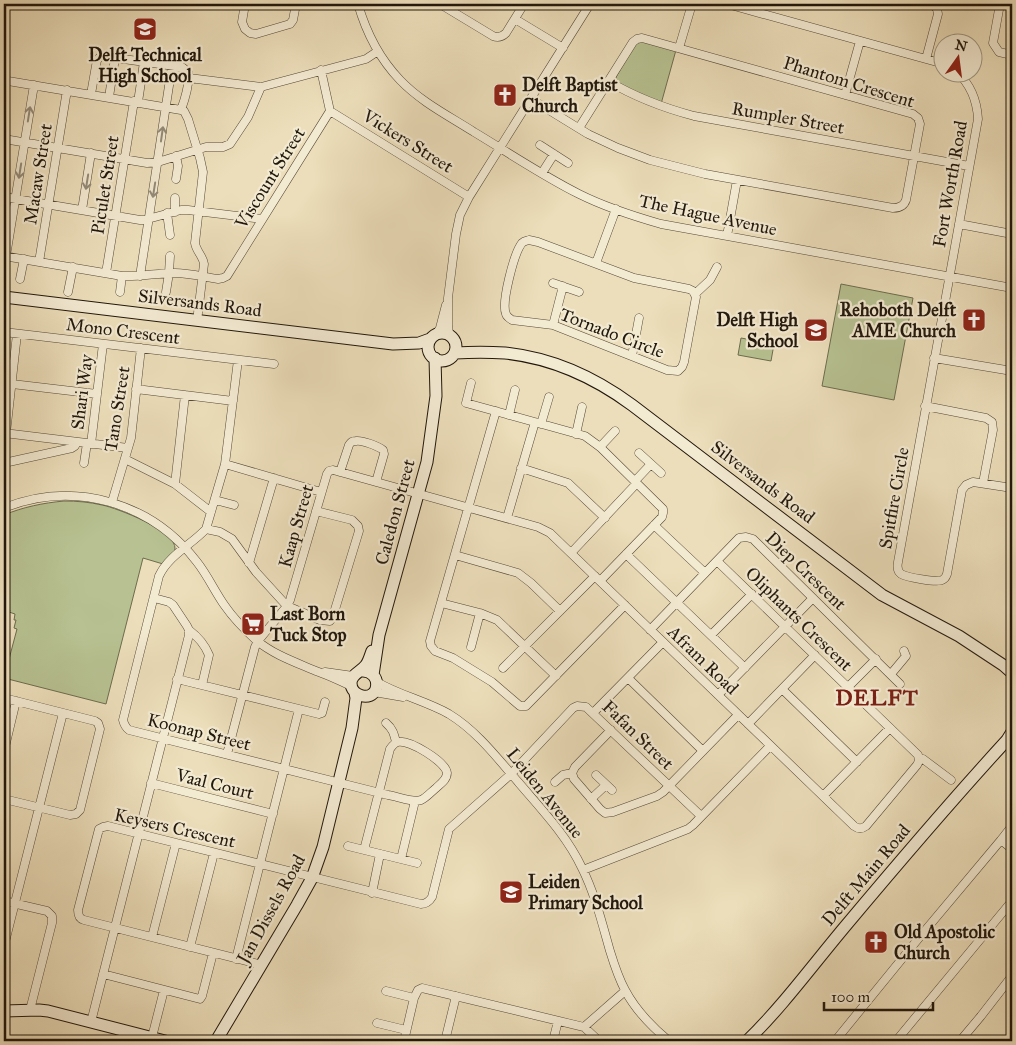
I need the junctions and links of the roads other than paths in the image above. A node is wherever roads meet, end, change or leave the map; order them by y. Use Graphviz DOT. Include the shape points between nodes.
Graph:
graph roads {
  1 [pos="245,4"];
  2 [pos="296,4"];
  3 [pos="358,4"];
  4 [pos="440,4"];
  5 [pos="524,4"];
  6 [pos="590,4"];
  7 [pos="692,4"];
  8 [pos="727,4"];
  9 [pos="932,4"];
  10 [pos="1000,4"];
  11 [pos="515,18"];
  12 [pos="860,41"];
  13 [pos="563,48"];
  14 [pos="679,48"];
  15 [pos="378,51"];
  16 [pos="1012,55"];
  17 [pos="115,58"];
  18 [pos="926,59"];
  19 [pos="934,61"];
  20 [pos="144,62"];
  21 [pos="172,66"];
  22 [pos="321,70"];
  23 [pos="189,78"];
  24 [pos="4,81"];
  25 [pos="608,81"];
  26 [pos="966,82"];
  27 [pos="34,85"];
  28 [pos="261,87"];
  29 [pos="67,90"];
  30 [pos="91,94"];
  31 [pos="845,95"];
  32 [pos="108,97"];
  33 [pos="531,99"];
  34 [pos="136,102"];
  35 [pos="166,107"];
  36 [pos="181,110"];
  37 [pos="330,111"];
  38 [pos="579,128"];
  39 [pos="4,139"];
  40 [pos="25,142"];
  41 [pos="540,144"];
  42 [pos="58,148"];
  43 [pos="500,148"];
  44 [pos="198,150"];
  45 [pos="92,154"];
  46 [pos="554,154"];
  47 [pos="176,156"];
  48 [pos="914,156"];
  49 [pos="124,159"];
  50 [pos="158,162"];
  51 [pos="568,163"];
  52 [pos="969,166"];
  53 [pos="542,173"];
  54 [pos="176,178"];
  55 [pos="737,180"];
  56 [pos="4,197"];
  57 [pos="469,197"];
  58 [pos="176,198"];
  59 [pos="16,199"];
  60 [pos="49,205"];
  61 [pos="82,210"];
  62 [pos="616,210"];
  63 [pos="199,211"];
  64 [pos="171,213"];
  65 [pos="116,216"];
  66 [pos="149,218"];
  67 [pos="262,219"];
  68 [pos="1012,220"];
  69 [pos="959,224"];
  70 [pos="1011,234"];
  71 [pos="170,235"];
  72 [pos="727,236"];
  73 [pos="5,256"];
  74 [pos="170,256"];
  75 [pos="24,259"];
  76 [pos="39,262"];
  77 [pos="596,263"];
  78 [pos="73,267"];
  79 [pos="717,267"];
  80 [pos="106,273"];
  81 [pos="169,273"];
  82 [pos="122,276"];
  83 [pos="140,276"];
  84 [pos="202,276"];
  85 [pos="950,276"];
  86 [pos="20,279"];
  87 [pos="553,283"];
  88 [pos="564,286"];
  89 [pos="1012,288"];
  90 [pos="68,292"];
  91 [pos="120,292"];
  92 [pos="166,292"];
  93 [pos="579,292"];
  94 [pos="695,294"];
  95 [pos="4,297"];
  96 [pos="448,298"];
  97 [pos="639,318"];
  98 [pos="197,321"];
  99 [pos="553,325"];
  100 [pos="4,332"];
  101 [pos="18,334"];
  102 [pos="434,336"];
  103 [pos="452,337"];
  104 [pos="103,344"];
  105 [pos="393,344"];
  106 [pos="141,348"];
  107 [pos="492,352"];
  108 [pos="432,356"];
  109 [pos="452,356"];
  110 [pos="632,356"];
  111 [pos="934,358"];
  112 [pos="238,360"];
  113 [pos="274,364"];
  114 [pos="1012,372"];
  115 [pos="471,383"];
  116 [pos="12,384"];
  117 [pos="136,389"];
  118 [pos="515,390"];
  119 [pos="97,394"];
  120 [pos="185,395"];
  121 [pos="436,396"];
  122 [pos="549,397"];
  123 [pos="233,401"];
  124 [pos="925,406"];
  125 [pos="582,407"];
  126 [pos="496,411"];
  127 [pos="508,415"];
  128 [pos="538,423"];
  129 [pos="615,430"];
  130 [pos="5,433"];
  131 [pos="576,434"];
  132 [pos="76,442"];
  133 [pos="89,444"];
  134 [pos="600,447"];
  135 [pos="128,448"];
  136 [pos="639,452"];
  137 [pos="125,459"];
  138 [pos="4,463"];
  139 [pos="84,463"];
  140 [pos="225,464"];
  141 [pos="651,464"];
  142 [pos="522,468"];
  143 [pos="340,472"];
  144 [pos="661,473"];
  145 [pos="274,478"];
  146 [pos="376,482"];
  147 [pos="636,482"];
  148 [pos="983,483"];
  149 [pos="174,484"];
  150 [pos="1012,488"];
  151 [pos="322,492"];
  152 [pos="419,494"];
  153 [pos="215,500"];
  154 [pos="112,502"];
  155 [pos="234,505"];
  156 [pos="4,508"];
  157 [pos="468,508"];
  158 [pos="316,511"];
  159 [pos="211,512"];
  160 [pos="507,518"];
  161 [pos="605,518"];
  162 [pos="654,525"];
  163 [pos="206,529"];
  164 [pos="184,547"];
  165 [pos="571,553"];
  166 [pos="626,554"];
  167 [pos="455,555"];
  168 [pos="717,561"];
  169 [pos="249,563"];
  170 [pos="705,573"];
  171 [pos="597,579"];
  172 [pos="752,594"];
  173 [pos="154,598"];
  174 [pos="813,598"];
  175 [pos="677,602"];
  176 [pos="441,603"];
  177 [pos="625,605"];
  178 [pos="286,606"];
  179 [pos="560,611"];
  180 [pos="480,613"];
  181 [pos="786,626"];
  182 [pos="189,630"];
  183 [pos="650,630"];
  184 [pos="379,635"];
  185 [pos="711,635"];
  186 [pos="258,641"];
  187 [pos="663,642"];
  188 [pos="525,646"];
  189 [pos="471,647"];
  190 [pos="904,651"];
  191 [pos="815,655"];
  192 [pos="876,659"];
  193 [pos="1008,666"];
  194 [pos="503,668"];
  195 [pos="745,668"];
  196 [pos="1012,673"];
  197 [pos="891,674"];
  198 [pos="556,676"];
  199 [pos="628,678"];
  200 [pos="177,679"];
  201 [pos="355,681"];
  202 [pos="900,684"];
  203 [pos="202,685"];
  204 [pos="373,686"];
  205 [pos="848,687"];
  206 [pos="782,689"];
  207 [pos="242,695"];
  208 [pos="718,695"];
  209 [pos="4,698"];
  210 [pos="16,701"];
  211 [pos="325,702"];
  212 [pos="299,709"];
  213 [pos="63,713"];
  214 [pos="593,713"];
  215 [pos="738,715"];
  216 [pos="386,723"];
  217 [pos="748,724"];
  218 [pos="352,728"];
  219 [pos="890,728"];
  220 [pos="611,730"];
  221 [pos="1011,737"];
  222 [pos="162,738"];
  223 [pos="396,742"];
  224 [pos="770,746"];
  225 [pos="4,751"];
  226 [pos="703,751"];
  227 [pos="227,754"];
  228 [pos="919,758"];
  229 [pos="857,762"];
  230 [pos="284,769"];
  231 [pos="572,773"];
  232 [pos="511,774"];
  233 [pos="596,775"];
  234 [pos="951,780"];
  235 [pos="555,782"];
  236 [pos="151,783"];
  237 [pos="339,783"];
  238 [pos="669,786"];
  239 [pos="379,792"];
  240 [pos="823,796"];
  241 [pos="591,798"];
  242 [pos="4,799"];
  243 [pos="415,801"];
  244 [pos="39,808"];
  245 [pos="273,814"];
  246 [pos="701,816"];
  247 [pos="1012,826"];
  248 [pos="138,834"];
  249 [pos="1001,840"];
  250 [pos="176,843"];
  251 [pos="348,846"];
  252 [pos="1012,849"];
  253 [pos="364,850"];
  254 [pos="214,853"];
  255 [pos="380,854"];
  256 [pos="401,859"];
  257 [pos="417,863"];
  258 [pos="260,864"];
  259 [pos="583,870"];
  260 [pos="312,878"];
  261 [pos="372,892"];
  262 [pos="4,900"];
  263 [pos="1012,901"];
  264 [pos="15,903"];
  265 [pos="114,928"];
  266 [pos="152,937"];
  267 [pos="4,942"];
  268 [pos="190,947"];
  269 [pos="213,953"];
  270 [pos="236,958"];
  271 [pos="262,965"];
  272 [pos="103,974"];
  273 [pos="1012,976"];
  274 [pos="164,990"];
  275 [pos="386,991"];
  276 [pos="625,991"];
  277 [pos="456,996"];
  278 [pos="414,998"];
  279 [pos="30,1010"];
  280 [pos="4,1011"];
  281 [pos="558,1021"];
  282 [pos="91,1022"];
  283 [pos="377,1022"];
  284 [pos="584,1027"];
  285 [pos="406,1030"];
  286 [pos="750,1039"];
  287 [pos="151,1040"];
  288 [pos="165,1041"];
  289 [pos="216,1041"];
  290 [pos="404,1041"];
  291 [pos="445,1041"];
  292 [pos="553,1041"];
  293 [pos="599,1041"];
  294 [pos="669,1041"];
  295 [pos="835,1041"];
  296 [pos="896,1041"];
  297 [pos="960,1041"];
  1 -- 2 [label="street" via="244,27 256,34 290,24"];
  3 -- 15 [label="street, The Hague Avenue"];
  4 -- 11 [label="street" via="497,38 505,35"];
  5 -- 11 [label="street"];
  6 -- 13 [label="street"];
  7 -- 14 [label="street"];
  8 -- 12 [label="street"];
  9 -- 18 [label="street" via="938,14"];
  10 -- 16 [label="street" via="994,43 999,52"];
  11 -- 13 [label="street"];
  12 -- 18 [label="street"];
  12 -- 31 [label="street"];
  13 -- 33 [label="street"];
  14 -- 25 [label="street, Phantom Crescent" via="637,39"];
  14 -- 31 [label="street, Phantom Crescent"];
  15 -- 22 [label="street" via="366,59"];
  15 -- 43 [label="street, The Hague Avenue" via="418,96"];
  17 -- 20 [label="street"];
  17 -- 30 [label="street" via="104,56 97,60"];
  17 -- 32 [label="street"];
  18 -- 19 [label="street"];
  20 -- 21 [label="street"];
  20 -- 34 [label="street, Piculet Street"];
  21 -- 23 [label="street" via="184,68"];
  21 -- 35 [label="street"];
  22 -- 28 [label="street"];
  22 -- 37 [label="street"];
  23 -- 28 [label="street"];
  23 -- 36 [label="street"];
  24 -- 27 [label="street"];
  25 -- 38 [label="street, Phantom Crescent"];
  25 -- 48 [label="street, Rumpler Street" via="656,105 694,116"];
  26 -- 52 [label="street, Fort Worth Road" via="978,112"];
  27 -- 29 [label="street"];
  40 -- 27 [label="street, one-way"];
  28 -- 44 [label="street" via="232,143 225,147"];
  29 -- 30 [label="street"];
  29 -- 42 [label="street, Macaw Street"];
  30 -- 32 [label="street"];
  31 -- 48 [label="street, Phantom Crescent" via="917,116 920,124"];
  32 -- 34 [label="street"];
  33 -- 38 [label="street, Phantom Crescent"];
  33 -- 43 [label="street"];
  34 -- 35 [label="street"];
  34 -- 49 [label="street, Piculet Street"];
  35 -- 36 [label="street"];
  50 -- 35 [label="street, one-way"];
  36 -- 44 [label="street" via="188,119"];
  37 -- 57 [label="street, Vickers Street"];
  37 -- 67 [label="street, Viscount Street"];
  38 -- 55 [label="street, Phantom Crescent" via="650,160"];
  39 -- 40 [label="street"];
  40 -- 42 [label="street"];
  40 -- 59 [label="street, one-way"];
  41 -- 46 [label="street"];
  42 -- 45 [label="street"];
  42 -- 60 [label="street, Macaw Street"];
  43 -- 53 [label="street, The Hague Avenue"];
  43 -- 57 [label="street"];
  44 -- 47 [label="street"];
  44 -- 63 [label="street" via="203,172"];
  45 -- 49 [label="street"];
  45 -- 61 [label="street, one-way"];
  46 -- 51 [label="street"];
  46 -- 53 [label="street"];
  47 -- 50 [label="street"];
  47 -- 54 [label="street"];
  48 -- 52 [label="street, Rumpler Street"];
  48 -- 55 [label="street, Phantom Crescent" via="906,200 896,208"];
  49 -- 50 [label="street"];
  49 -- 65 [label="street, Piculet Street"];
  50 -- 66 [label="street, one-way"];
  52 -- 69 [label="street, Fort Worth Road"];
  53 -- 62 [label="street, The Hague Avenue" via="578,194"];
  55 -- 72 [label="street"];
  56 -- 59 [label="street"];
  57 -- 96 [label="street" via="458,223"];
  58 -- 64 [label="street"];
  59 -- 60 [label="street"];
  59 -- 73 [label="street"];
  60 -- 61 [label="street"];
  60 -- 76 [label="street, Macaw Street"];
  61 -- 65 [label="street"];
  62 -- 72 [label="street, The Hague Avenue" via="661,224"];
  62 -- 77 [label="street"];
  63 -- 64 [label="street"];
  63 -- 67 [label="street"];
  63 -- 84 [label="street" via="195,243 203,260"];
  64 -- 66 [label="street"];
  64 -- 71 [label="street"];
  65 -- 66 [label="street" via="140,220"];
  65 -- 80 [label="street, Piculet Street"];
  66 -- 83 [label="street"];
  67 -- 84 [label="street, Viscount Street" via="227,276 218,279"];
  68 -- 70 [label="street"];
  69 -- 70 [label="street"];
  69 -- 85 [label="street, Fort Worth Road"];
  72 -- 85 [label="street, The Hague Avenue"];
  73 -- 75 [label="street"];
  74 -- 81 [label="street"];
  75 -- 76 [label="street"];
  75 -- 86 [label="street"];
  76 -- 78 [label="street"];
  77 -- 94 [label="street, Tornado Circle" via="634,278 689,289"];
  77 -- 99 [label="street, Tornado Circle" via="532,240 522,242 509,279 505,313 512,320"];
  78 -- 80 [label="street"];
  78 -- 90 [label="street"];
  79 -- 94 [label="street" via="710,280"];
  80 -- 82 [label="street"];
  81 -- 83 [label="street"];
  81 -- 84 [label="street"];
  81 -- 92 [label="street"];
  82 -- 83 [label="street"];
  82 -- 91 [label="street"];
  84 -- 98 [label="street"];
  85 -- 89 [label="street, The Hague Avenue"];
  85 -- 111 [label="street, Spitfire Circle"];
  87 -- 88 [label="street"];
  88 -- 93 [label="street"];
  88 -- 99 [label="street"];
  94 -- 110 [label="street, Tornado Circle" via="684,362 678,371"];
  95 -- 98 [label="street, Silversands Road"];
  96 -- 102 [label="street" via="440,328"];
  96 -- 103 [label="street" via="448,325"];
  97 -- 110 [label="street"];
  98 -- 105 [label="street, Silversands Road"];
  99 -- 110 [label="street, Tornado Circle"];
  100 -- 101 [label="street, Mono Crescent"];
  101 -- 104 [label="street, Mono Crescent"];
  101 -- 116 [label="street"];
  102 -- 103 [label="street" via="446,333"];
  102 -- 105 [label="street, Silversands Road" via="419,343"];
  102 -- 108 [label="street" via="428,349"];
  103 -- 107 [label="street, Silversands Road" via="461,344"];
  103 -- 109 [label="street" via="456,346"];
  104 -- 106 [label="street, Mono Crescent"];
  104 -- 119 [label="street, Shari Way"];
  105 -- 108 [label="street, Silversands Road"];
  106 -- 112 [label="street, Mono Crescent"];
  106 -- 117 [label="street, Tano Street"];
  107 -- 109 [label="street, Silversands Road"];
  107 -- 193 [label="street, Silversands Road" via="545,361 603,385 882,595"];
  108 -- 109 [label="street" via="441,361"];
  108 -- 121 [label="street, Caledon Street"];
  109 -- 121 [label="street, Caledon Street" via="445,364"];
  111 -- 114 [label="street"];
  111 -- 124 [label="street, Spitfire Circle"];
  112 -- 113 [label="street, Mono Crescent"];
  112 -- 123 [label="street"];
  115 -- 126 [label="street" via="466,403"];
  116 -- 119 [label="street"];
  116 -- 130 [label="street"];
  117 -- 120 [label="street"];
  117 -- 135 [label="street, Tano Street"];
  118 -- 127 [label="street"];
  119 -- 133 [label="street, Shari Way"];
  120 -- 123 [label="street"];
  120 -- 149 [label="street"];
  121 -- 152 [label="street, Caledon Street" via="430,447"];
  122 -- 128 [label="street"];
  123 -- 140 [label="street"];
  124 -- 148 [label="street" via="992,422"];
  124 -- 148 [label="street, Spitfire Circle" via="897,565 901,573 937,582 945,578 962,490 966,484"];
  125 -- 131 [label="street"];
  126 -- 127 [label="street"];
  126 -- 157 [label="street"];
  127 -- 128 [label="street"];
  128 -- 131 [label="street"];
  128 -- 142 [label="street"];
  129 -- 134 [label="street"];
  130 -- 132 [label="street"];
  131 -- 134 [label="street" via="585,436"];
  132 -- 133 [label="street"];
  132 -- 138 [label="street" via="72,448"];
  133 -- 135 [label="street"];
  133 -- 139 [label="street, Shari Way"];
  134 -- 147 [label="street"];
  135 -- 137 [label="street, Tano Street"];
  136 -- 141 [label="street"];
  137 -- 149 [label="street"];
  137 -- 154 [label="street, Tano Street"];
  140 -- 145 [label="street"];
  140 -- 153 [label="street"];
  141 -- 144 [label="street"];
  141 -- 147 [label="street"];
  142 -- 160 [label="street"];
  142 -- 161 [label="street" via="568,483"];
  143 -- 146 [label="street"];
  143 -- 146 [label="street" via="349,445 357,440 383,450"];
  143 -- 151 [label="street, Kaap Street" via="333,470 327,474"];
  145 -- 151 [label="street"];
  145 -- 169 [label="street"];
  146 -- 152 [label="street"];
  147 -- 161 [label="street"];
  147 -- 162 [label="street" via="663,508 663,515"];
  148 -- 150 [label="street, Spitfire Circle"];
  149 -- 159 [label="street"];
  151 -- 158 [label="street, Kaap Street"];
  152 -- 157 [label="street, Afram Road"];
  152 -- 184 [label="street, Caledon Street"];
  153 -- 155 [label="street"];
  153 -- 159 [label="street"];
  154 -- 156 [label="street" via="61,496"];
  154 -- 164 [label="street" via="146,517"];
  157 -- 160 [label="street, Afram Road"];
  157 -- 167 [label="street"];
  158 -- 178 [label="street, Kaap Street"];
  158 -- 178 [label="street" via="352,520 358,526 333,616 330,620 320,620"];
  159 -- 163 [label="street"];
  160 -- 165 [label="street, Afram Road" via="544,529"];
  161 -- 165 [label="street"];
  162 -- 166 [label="street"];
  162 -- 170 [label="street"];
  163 -- 164 [label="street"];
  163 -- 169 [label="street" via="232,539"];
  164 -- 173 [label="street, Koonap Street" via="163,567"];
  164 -- 186 [label="street" via="226,607"];
  165 -- 171 [label="street, Afram Road"];
  166 -- 171 [label="street"];
  166 -- 175 [label="street"];
  167 -- 176 [label="street"];
  167 -- 179 [label="street" via="518,573"];
  168 -- 170 [label="street, Diep Crescent"];
  168 -- 172 [label="street, Oliphants Crescent"];
  168 -- 174 [label="street, Diep Crescent" via="739,538 750,538"];
  169 -- 178 [label="street"];
  170 -- 175 [label="street, Diep Crescent"];
  171 -- 177 [label="street, Afram Road"];
  171 -- 179 [label="street"];
  172 -- 181 [label="street, Oliphants Crescent"];
  172 -- 185 [label="street"];
  173 -- 182 [label="street" via="173,605"];
  173 -- 222 [label="street, Koonap Street" via="123,720 129,730"];
  174 -- 181 [label="street"];
  174 -- 192 [label="street, Diep Crescent"];
  175 -- 183 [label="street, Diep Crescent"];
  175 -- 185 [label="street"];
  176 -- 180 [label="street"];
  176 -- 198 [label="street" via="430,641 433,650 453,658 492,682 520,706 529,705"];
  177 -- 183 [label="street, Afram Road"];
  177 -- 198 [label="street"];
  178 -- 186 [label="street, Kaap Street"];
  179 -- 188 [label="street"];
  180 -- 188 [label="street" via="497,620"];
  180 -- 189 [label="street"];
  181 -- 191 [label="street, Oliphants Crescent"];
  181 -- 195 [label="street"];
  182 -- 200 [label="street"];
  182 -- 203 [label="street" via="208,651"];
  183 -- 187 [label="street, Afram Road"];
  184 -- 201 [label="street, Caledon Street" via="370,658"];
  184 -- 204 [label="street, Caledon Street"];
  185 -- 195 [label="street"];
  186 -- 201 [label="street" via="296,663"];
  186 -- 207 [label="street, Kaap Street"];
  187 -- 199 [label="street"];
  187 -- 208 [label="street, Afram Road"];
  188 -- 194 [label="street"];
  188 -- 198 [label="street"];
  190 -- 197 [label="street" via="906,656"];
  191 -- 205 [label="street, Oliphants Crescent"];
  191 -- 206 [label="street"];
  192 -- 197 [label="street, Diep Crescent"];
  192 -- 205 [label="street"];
  193 -- 196 [label="street, Silversands Road"];
  195 -- 208 [label="street"];
  197 -- 202 [label="street, Diep Crescent"];
  199 -- 214 [label="street"];
  199 -- 226 [label="street"];
  200 -- 203 [label="street"];
  200 -- 222 [label="street"];
  201 -- 204 [label="street" via="363,696"];
  201 -- 204 [label="street" via="370,672"];
  201 -- 218 [label="street, Jan Dissels Road"];
  203 -- 207 [label="street"];
  204 -- 218 [label="street, Jan Dissels Road"];
  204 -- 232 [label="street, Leiden Avenue" via="450,715 487,746"];
  205 -- 219 [label="street, Oliphants Crescent"];
  206 -- 217 [label="street"];
  206 -- 229 [label="street"];
  207 -- 212 [label="street"];
  207 -- 227 [label="street, Kaap Street"];
  208 -- 215 [label="street, Afram Road"];
  209 -- 210 [label="street"];
  210 -- 213 [label="street"];
  210 -- 225 [label="street"];
  211 -- 212 [label="street" via="321,714"];
  212 -- 230 [label="street"];
  213 -- 244 [label="street"];
  213 -- 244 [label="street" via="98,723 98,741 79,812 72,816"];
  214 -- 220 [label="street, Fafan Street"];
  214 -- 232 [label="street, Fafan Street" via="582,706 573,708"];
  215 -- 217 [label="street, Afram Road"];
  215 -- 226 [label="street"];
  216 -- 223 [label="street" via="394,732"];
  217 -- 224 [label="street, Afram Road"];
  218 -- 237 [label="street, Jan Dissels Road"];
  219 -- 228 [label="street, Oliphants Crescent"];
  219 -- 229 [label="street"];
  220 -- 231 [label="street"];
  220 -- 238 [label="street, Fafan Street"];
  221 -- 286 [label="street, Delft Main Road" via="886,876"];
  222 -- 227 [label="street, Koonap Street"];
  222 -- 236 [label="street"];
  223 -- 239 [label="street" via="390,749"];
  223 -- 243 [label="street" via="413,745 436,759 446,770 444,782 422,800"];
  224 -- 240 [label="street"];
  224 -- 246 [label="street"];
  226 -- 238 [label="street"];
  227 -- 230 [label="street, Koonap Street"];
  228 -- 234 [label="street, Oliphants Crescent"];
  228 -- 240 [label="street" via="917,765 864,828 854,826"];
  229 -- 240 [label="street"];
  230 -- 237 [label="street, Koonap Street"];
  230 -- 245 [label="street"];
  231 -- 235 [label="street"];
  231 -- 241 [label="street"];
  232 -- 259 [label="street, Leiden Avenue" via="562,834"];
  232 -- 261 [label="street, Fafan Street" via="449,829 430,902 421,904"];
  233 -- 241 [label="street" via="609,788"];
  236 -- 245 [label="street, Vaal Court"];
  236 -- 248 [label="street"];
  237 -- 239 [label="street, Koonap Street"];
  237 -- 260 [label="street, Jan Dissels Road"];
  238 -- 241 [label="street" via="656,796 613,812 600,809"];
  238 -- 246 [label="street, Fafan Street"];
  239 -- 243 [label="street"];
  239 -- 253 [label="street"];
  242 -- 244 [label="street"];
  243 -- 256 [label="street"];
  244 -- 264 [label="street"];
  245 -- 258 [label="street"];
  246 -- 259 [label="street" via="688,828"];
  247 -- 249 [label="street"];
  248 -- 250 [label="street, Keysers Crescent"];
  248 -- 265 [label="street"];
  248 -- 265 [label="street, Keysers Crescent" via="108,826 99,829 82,893 78,910 81,918"];
  249 -- 252 [label="street"];
  249 -- 295 [label="street"];
  250 -- 254 [label="street, Keysers Crescent"];
  250 -- 266 [label="street"];
  251 -- 253 [label="street"];
  253 -- 255 [label="street"];
  254 -- 258 [label="street, Keysers Crescent"];
  254 -- 268 [label="street"];
  255 -- 256 [label="street"];
  255 -- 261 [label="street"];
  256 -- 257 [label="street"];
  258 -- 260 [label="street, Keysers Crescent"];
  258 -- 270 [label="street"];
  259 -- 276 [label="street, Leiden Avenue"];
  260 -- 261 [label="street, Keysers Crescent"];
  260 -- 271 [label="street, Jan Dissels Road"];
  262 -- 264 [label="street"];
  263 -- 296 [label="street"];
  264 -- 267 [label="street"];
  264 -- 279 [label="street" via="47,911 52,916"];
  265 -- 266 [label="street, Keysers Crescent"];
  265 -- 272 [label="street"];
  266 -- 268 [label="street, Keysers Crescent"];
  268 -- 269 [label="street, Keysers Crescent"];
  269 -- 270 [label="street, Keysers Crescent"];
  269 -- 274 [label="street" via="201,998"];
  270 -- 271 [label="street, Keysers Crescent"];
  271 -- 289 [label="street, Jan Dissels Road"];
  272 -- 274 [label="street"];
  272 -- 282 [label="street"];
  273 -- 297 [label="street"];
  274 -- 287 [label="street"];
  275 -- 278 [label="street"];
  276 -- 284 [label="street"];
  276 -- 294 [label="street, Leiden Avenue"];
  277 -- 278 [label="street" via="422,988"];
  277 -- 281 [label="street"];
  277 -- 291 [label="street"];
  278 -- 285 [label="street"];
  279 -- 280 [label="street"];
  279 -- 282 [label="street"];
  281 -- 284 [label="street"];
  281 -- 292 [label="street"];
  282 -- 287 [label="street"];
  283 -- 285 [label="street"];
  284 -- 293 [label="street"];
  285 -- 290 [label="street"];
  287 -- 288 [label="street"];
}
